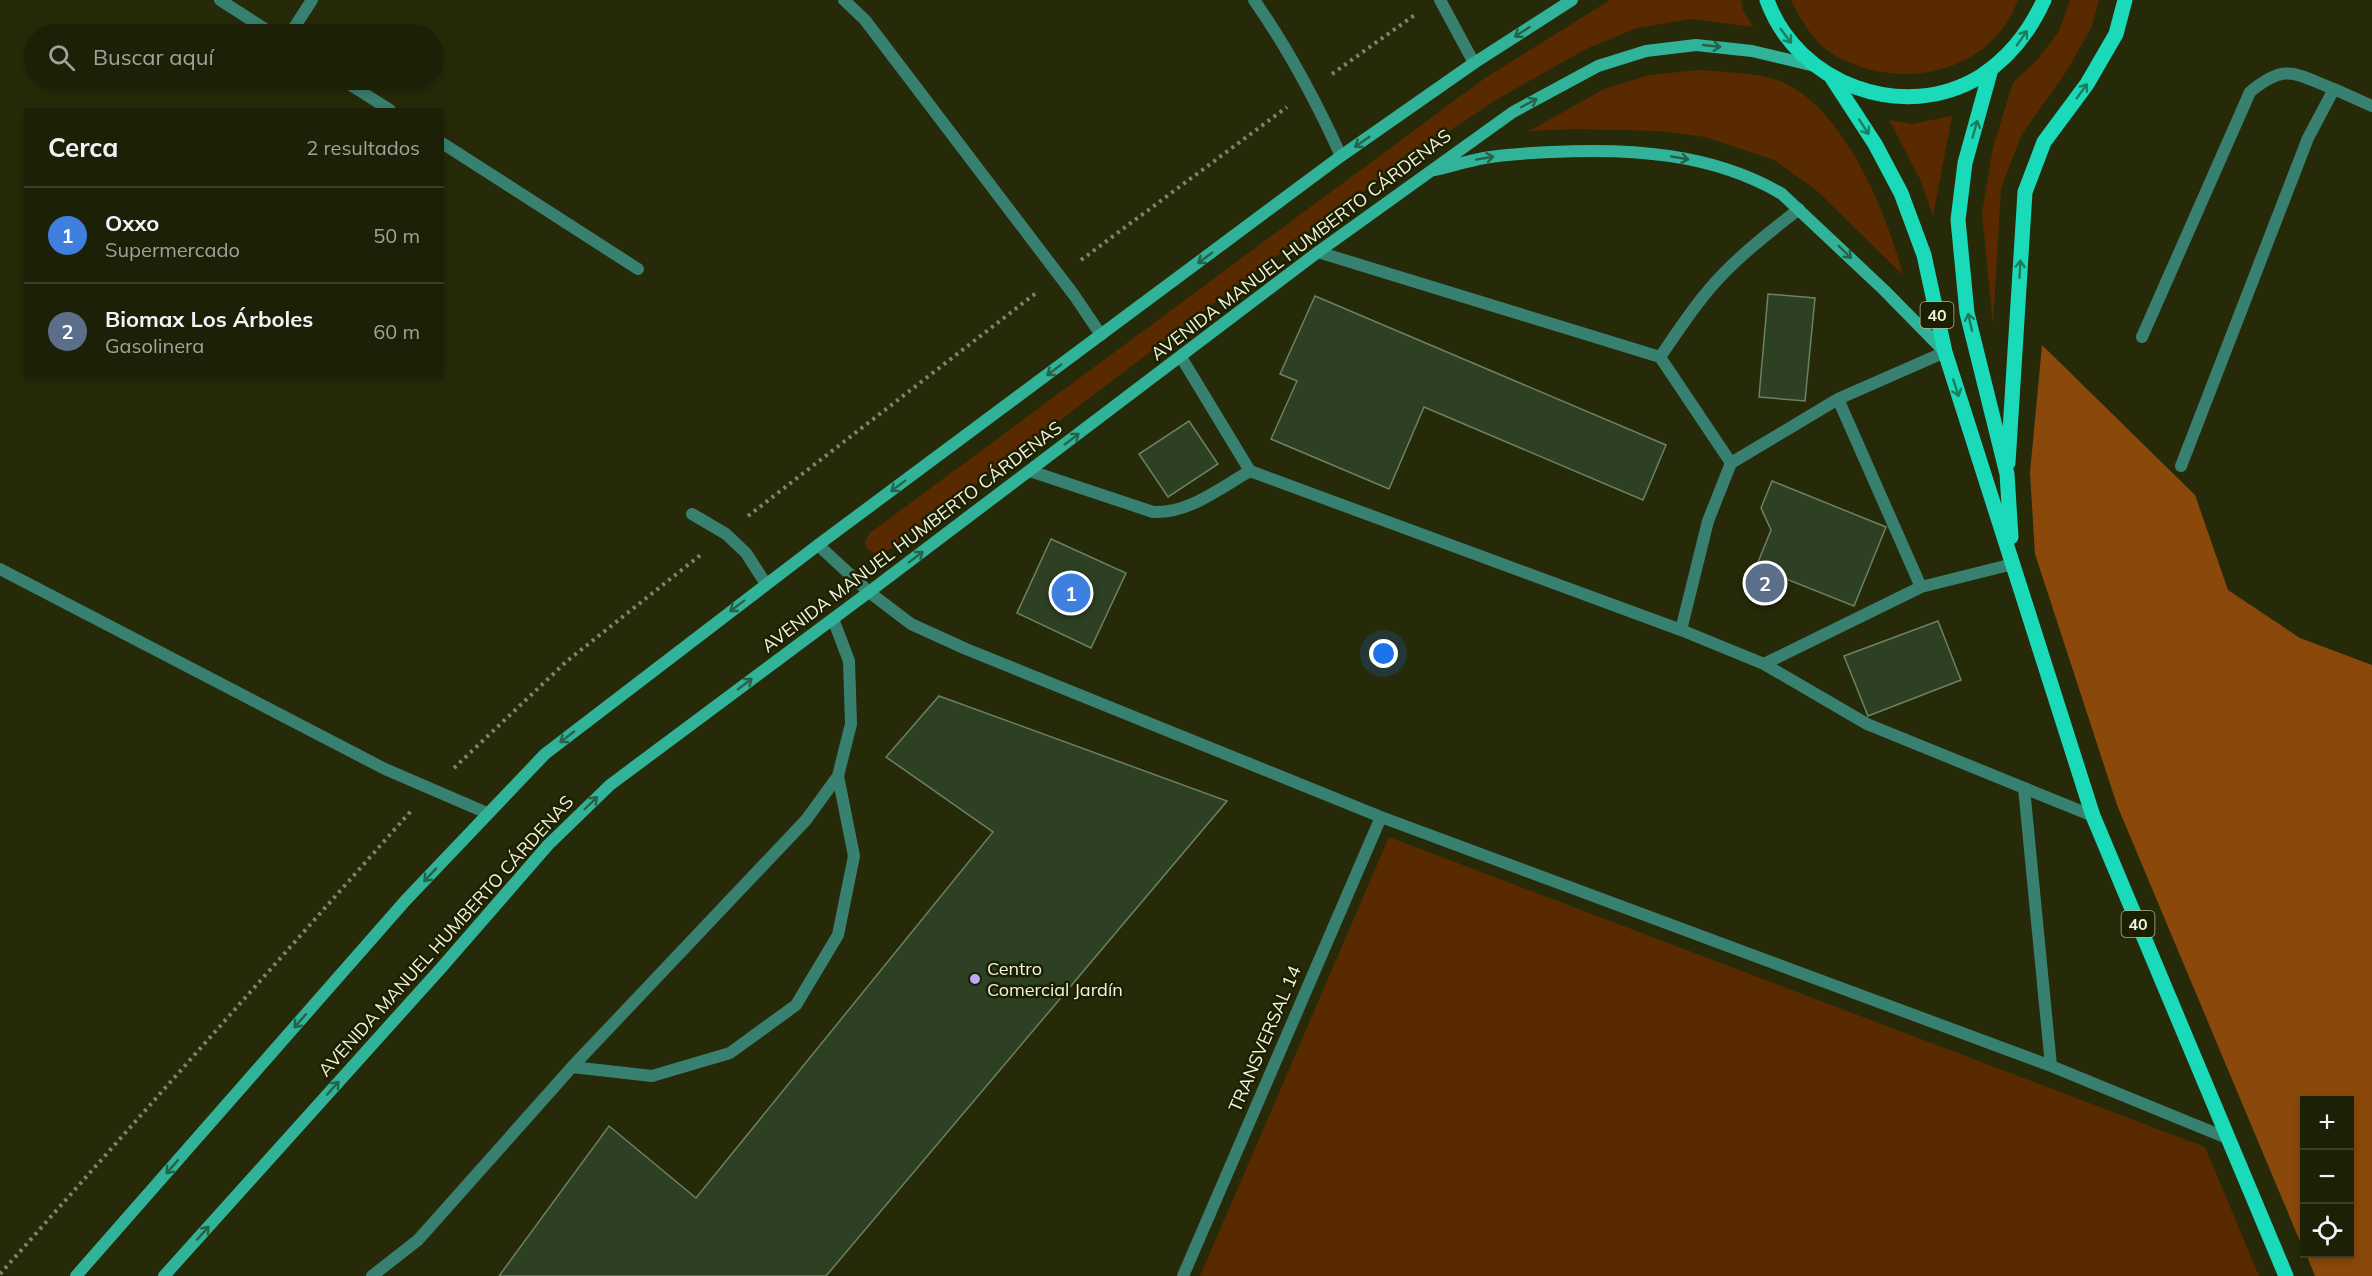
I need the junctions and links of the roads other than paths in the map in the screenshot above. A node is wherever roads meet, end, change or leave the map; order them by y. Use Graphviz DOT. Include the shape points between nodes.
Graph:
graph roads {
  1 [pos="220,0"];
  2 [pos="312,0"];
  3 [pos="844,0"];
  4 [pos="1254,0"];
  5 [pos="1440,0"];
  6 [pos="1572,0"];
  7 [pos="1767,0"];
  8 [pos="2044,0"];
  9 [pos="2125,0"];
  10 [pos="257,24"];
  11 [pos="296,24"];
  12 [pos="1474,63"];
  13 [pos="1815,66"];
  14 [pos="1992,69"];
  15 [pos="1832,78"];
  16 [pos="2334,89"];
  17 [pos="359,90"];
  18 [pos="2372,106"];
  19 [pos="387,108"];
  20 [pos="444,144"];
  21 [pos="1341,156"];
  22 [pos="1428,171"];
  23 [pos="1799,208"];
  24 [pos="1318,252"];
  25 [pos="638,269"];
  26 [pos="1101,335"];
  27 [pos="2142,337"];
  28 [pos="1945,352"];
  29 [pos="1181,357"];
  30 [pos="1660,357"];
  31 [pos="1838,399"];
  32 [pos="1731,463"];
  33 [pos="2181,466"];
  34 [pos="1030,471"];
  35 [pos="1250,471"];
  36 [pos="2007,474"];
  37 [pos="692,514"];
  38 [pos="818,545"];
  39 [pos="2013,564"];
  40 [pos="0,568"];
  41 [pos="766,584"];
  42 [pos="1921,587"];
  43 [pos="869,592"];
  44 [pos="833,619"];
  45 [pos="1681,630"];
  46 [pos="1764,664"];
  47 [pos="838,776"];
  48 [pos="2024,788"];
  49 [pos="488,813"];
  50 [pos="2093,816"];
  51 [pos="1381,817"];
  52 [pos="2051,1066"];
  53 [pos="572,1067"];
  54 [pos="2227,1138"];
  55 [pos="76,1276"];
  56 [pos="164,1276"];
  57 [pos="372,1276"];
  58 [pos="1183,1276"];
  59 [pos="2286,1276"];
  1 -- 10 [label="street"];
  2 -- 11 [label="street"];
  3 -- 26 [label="street" via="864,20"];
  4 -- 21 [label="street" via="1285,45"];
  5 -- 12 [label="street"];
  6 -- 12 [label="main road, one-way"];
  7 -- 13 [label="main road, 40, one-way" via="1790,42"];
  14 -- 8 [label="main road, 40, one-way" via="2018,45"];
  36 -- 9 [label="main road, one-way" via="2025,192 2044,142 2087,84 2116,34"];
  12 -- 21 [label="main road, one-way"];
  13 -- 15 [label="main road, 40"];
  22 -- 13 [label="main road, AVENIDA MANUEL HUMBERTO CÁRDENAS, one-way" via="1513,112 1598,66 1646,51 1696,45 1752,51"];
  14 -- 15 [label="main road, 40" via="1958,88 1905,97 1866,91"];
  36 -- 14 [label="main road, 40, one-way" via="1967,313 1958,220 1965,163"];
  15 -- 28 [label="main road, 40, one-way" via="1901,193 1924,255"];
  16 -- 18 [label="street"];
  16 -- 27 [label="street" via="2290,72 2268,77 2250,92"];
  16 -- 33 [label="street" via="2308,138"];
  17 -- 19 [label="street"];
  20 -- 25 [label="street"];
  21 -- 26 [label="main road, one-way"];
  22 -- 23 [label="main road, one-way" via="1526,153 1638,152 1733,171 1763,183"];
  22 -- 24 [label="main road, AVENIDA MANUEL HUMBERTO CÁRDENAS"];
  23 -- 28 [label="main road, one-way"];
  23 -- 30 [label="street" via="1723,274"];
  24 -- 29 [label="main road, AVENIDA MANUEL HUMBERTO CÁRDENAS"];
  24 -- 30 [label="street"];
  26 -- 38 [label="main road, one-way"];
  28 -- 31 [label="street"];
  28 -- 39 [label="main road, 40, one-way"];
  34 -- 29 [label="main road, AVENIDA MANUEL HUMBERTO CÁRDENAS, one-way"];
  29 -- 35 [label="street"];
  30 -- 32 [label="street"];
  31 -- 32 [label="street"];
  31 -- 42 [label="street"];
  32 -- 45 [label="street" via="1708,521"];
  34 -- 35 [label="street" via="1153,512 1169,513"];
  43 -- 34 [label="main road, AVENIDA MANUEL HUMBERTO CÁRDENAS, one-way"];
  35 -- 45 [label="street"];
  36 -- 39 [label="main road, 40"];
  37 -- 41 [label="street" via="726,534 746,553"];
  38 -- 41 [label="main road"];
  38 -- 43 [label="street"];
  39 -- 42 [label="street"];
  39 -- 50 [label="main road, 40"];
  40 -- 49 [label="street" via="385,769"];
  41 -- 49 [label="main road, one-way" via="545,754"];
  42 -- 46 [label="street"];
  43 -- 44 [label="main road, AVENIDA MANUEL HUMBERTO CÁRDENAS"];
  43 -- 51 [label="street" via="911,624 966,649"];
  44 -- 47 [label="street" via="849,661 851,724"];
  56 -- 44 [label="main road, AVENIDA MANUEL HUMBERTO CÁRDENAS, one-way" via="548,845 610,785"];
  45 -- 46 [label="street"];
  46 -- 48 [label="street" via="1867,724"];
  47 -- 53 [label="street" via="806,820"];
  47 -- 53 [label="street" via="854,856 838,935 796,1005 730,1053 652,1076"];
  48 -- 50 [label="street"];
  48 -- 52 [label="street"];
  49 -- 55 [label="main road, one-way" via="405,901"];
  50 -- 54 [label="main road, 40"];
  51 -- 52 [label="street"];
  51 -- 58 [label="street, TRANSVERSAL 14"];
  52 -- 54 [label="street"];
  53 -- 57 [label="street" via="417,1240"];
  54 -- 59 [label="main road, 40"];
}
